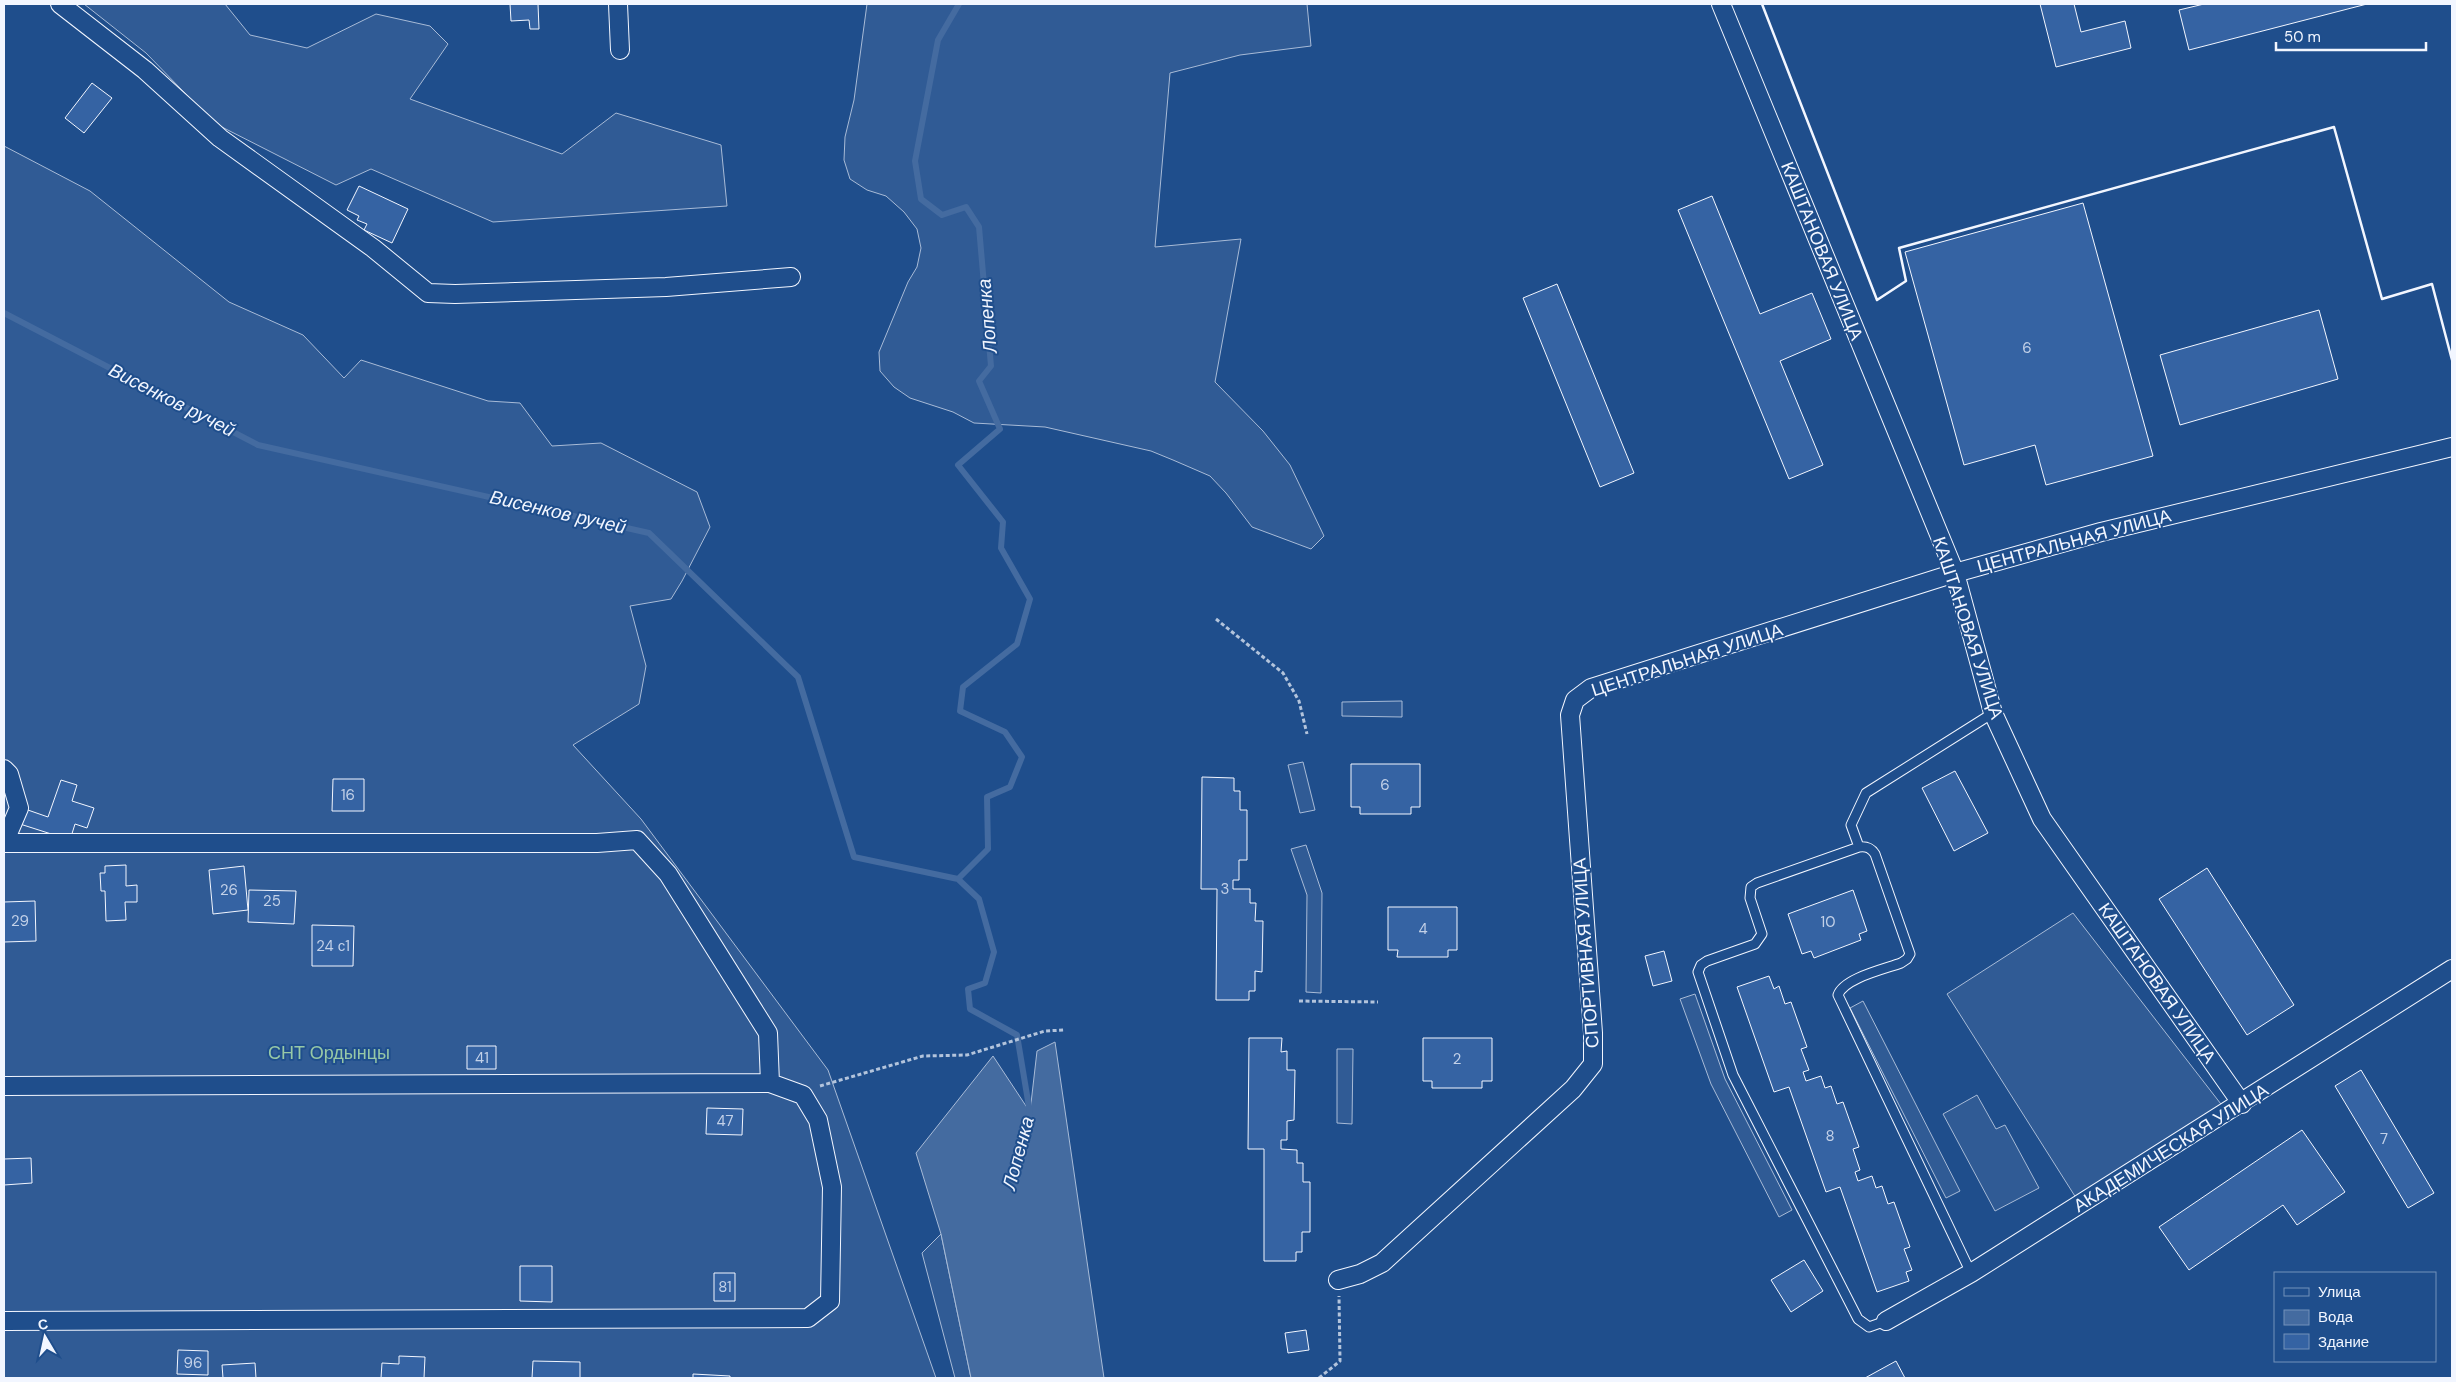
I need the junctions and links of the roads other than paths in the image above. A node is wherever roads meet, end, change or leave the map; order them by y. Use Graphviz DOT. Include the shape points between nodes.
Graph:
graph roads {
  1 [pos="60,4"];
  2 [pos="618,4"];
  3 [pos="1720,4"];
  4 [pos="620,50"];
  5 [pos="791,277"];
  6 [pos="2452,447"];
  7 [pos="1955,574"];
  8 [pos="1994,713"];
  9 [pos="1570,715"];
  10 [pos="4,769"];
  11 [pos="4,843"];
  12 [pos="1859,847"];
  13 [pos="2452,969"];
  14 [pos="770,1083"];
  15 [pos="4,1086"];
  16 [pos="2242,1104"];
  17 [pos="1971,1274"];
  18 [pos="1338,1280"];
  19 [pos="4,1321"];
  20 [pos="1886,1321"];
  1 -- 5 [label="street" via="145,70 220,138 373,248 428,293 666,287"];
  2 -- 4 [label="street"];
  3 -- 7 [label="street, КАШТАНОВАЯ УЛИЦА"];
  6 -- 7 [label="street, ЦЕНТРАЛЬНАЯ УЛИЦА" via="2100,532"];
  7 -- 8 [label="street, КАШТАНОВАЯ УЛИЦА"];
  7 -- 9 [label="street, ЦЕНТРАЛЬНАЯ УЛИЦА" via="1591,688 1575,700"];
  8 -- 12 [label="lane" via="1866,793 1851,825"];
  8 -- 16 [label="street, КАШТАНОВАЯ УЛИЦА" via="2042,819"];
  9 -- 18 [label="street, СПОРТИВНАЯ УЛИЦА" via="1593,1064 1573,1089 1382,1263"];
  10 -- 11 [label="street" via="9,774 19,808"];
  11 -- 14 [label="street" via="598,843 637,840 668,874 768,1033"];
  12 -- 17 [label="lane" via="1865,846 1876,854 1910,954 1901,963 1848,982 1840,988 1838,995"];
  12 -- 20 [label="lane" via="1757,883 1752,887 1750,898 1762,934 1760,940 1707,961 1698,972 1733,1075 1858,1319 1869,1327"];
  13 -- 16 [label="street, АКАДЕМИЧЕСКАЯ УЛИЦА"];
  14 -- 15 [label="street"];
  14 -- 19 [label="street" via="803,1095 818,1120 832,1187 830,1301 808,1318"];
  16 -- 17 [label="street, АКАДЕМИЧЕСКАЯ УЛИЦА"];
  17 -- 20 [label="street, АКАДЕМИЧЕСКАЯ УЛИЦА"];
}
